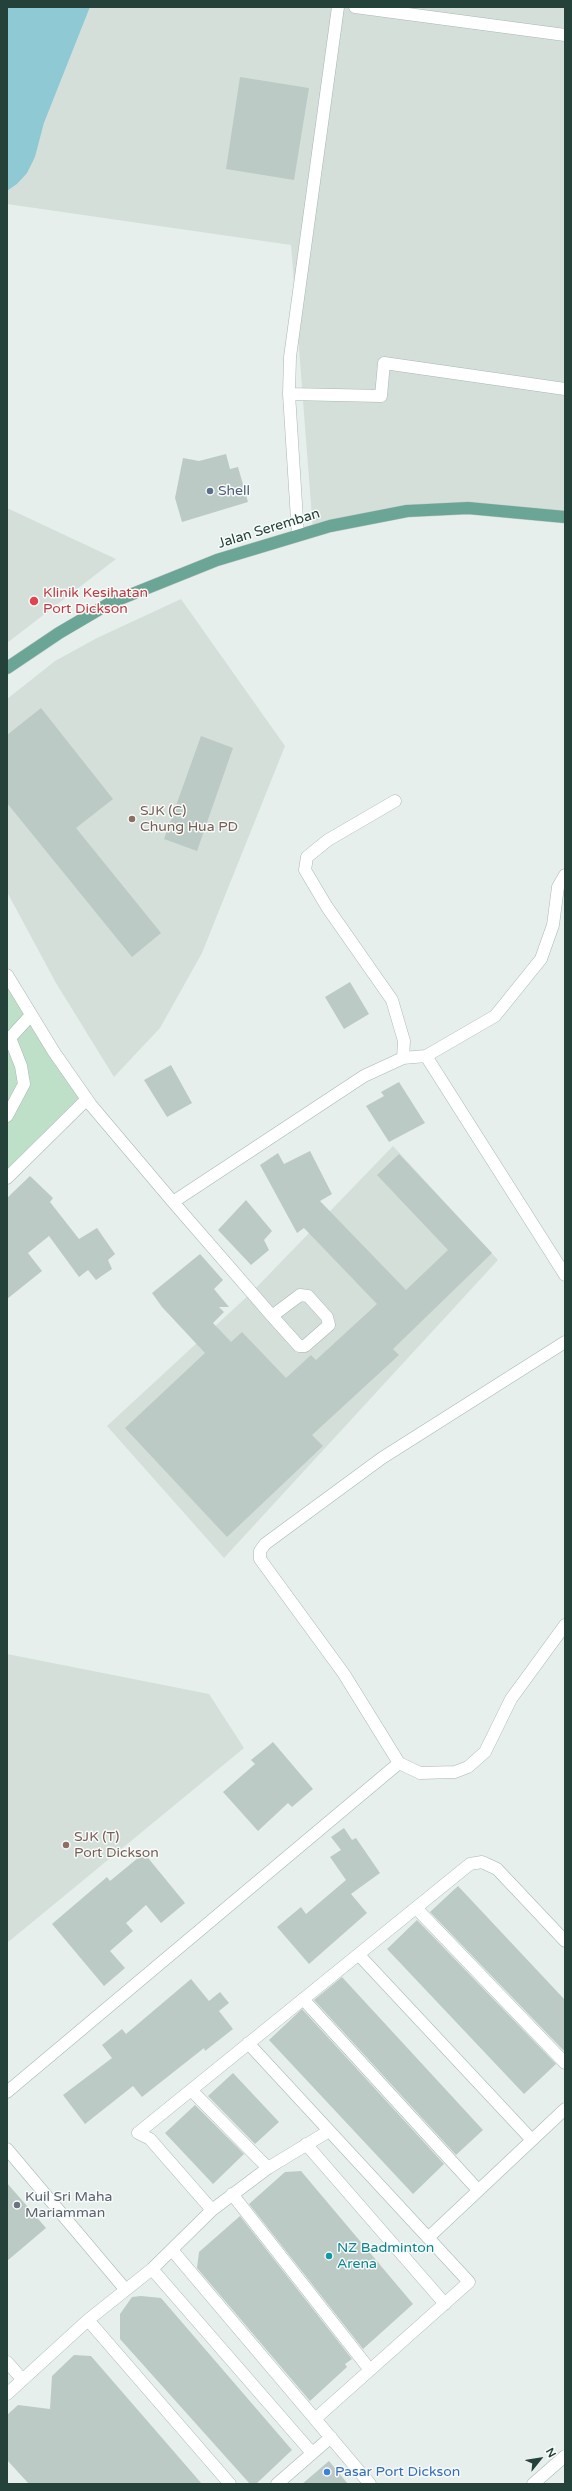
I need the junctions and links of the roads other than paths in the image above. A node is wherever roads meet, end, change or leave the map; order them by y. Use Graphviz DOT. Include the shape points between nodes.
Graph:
graph roads {
  1 [pos="338,7"];
  2 [pos="355,7"];
  3 [pos="565,35"];
  4 [pos="565,389"];
  5 [pos="290,394"];
  6 [pos="565,517"];
  7 [pos="298,535"];
  8 [pos="7,668"];
  9 [pos="395,801"];
  10 [pos="565,875"];
  11 [pos="7,975"];
  12 [pos="31,1015"];
  13 [pos="426,1056"];
  14 [pos="403,1058"];
  15 [pos="87,1099"];
  16 [pos="7,1116"];
  17 [pos="7,1178"];
  18 [pos="173,1202"];
  19 [pos="565,1275"];
  20 [pos="272,1316"];
  21 [pos="565,1342"];
  22 [pos="565,1625"];
  23 [pos="399,1763"];
  24 [pos="416,1908"];
  25 [pos="565,1940"];
  26 [pos="359,1955"];
  27 [pos="303,1999"];
  28 [pos="248,2043"];
  29 [pos="565,2063"];
  30 [pos="191,2090"];
  31 [pos="7,2092"];
  32 [pos="565,2108"];
  33 [pos="330,2131"];
  34 [pos="531,2139"];
  35 [pos="306,2144"];
  36 [pos="7,2148"];
  37 [pos="268,2168"];
  38 [pos="478,2190"];
  39 [pos="232,2194"];
  40 [pos="212,2210"];
  41 [pos="429,2237"];
  42 [pos="172,2250"];
  43 [pos="152,2269"];
  44 [pos="125,2289"];
  45 [pos="445,2304"];
  46 [pos="88,2320"];
  47 [pos="7,2362"];
  48 [pos="370,2370"];
  49 [pos="22,2379"];
  50 [pos="7,2394"];
  51 [pos="315,2419"];
  52 [pos="330,2437"];
  53 [pos="312,2453"];
  54 [pos="565,2456"];
  55 [pos="230,2484"];
  56 [pos="277,2484"];
  57 [pos="370,2484"];
  58 [pos="533,2484"];
  1 -- 5 [label="street" via="290,357"];
  2 -- 3 [label="street"];
  4 -- 5 [label="street" via="384,363 381,396"];
  5 -- 7 [label="street"];
  6 -- 7 [label="main road, Jalan Seremban" via="468,508 407,511 357,519"];
  7 -- 8 [label="main road, Jalan Seremban" via="217,560 110,603"];
  9 -- 14 [label="street" via="328,840 307,858 305,870 327,907 392,1000 404,1041"];
  10 -- 13 [label="street" via="558,888 553,925 541,959 495,1016"];
  11 -- 12 [label="street"];
  12 -- 15 [label="street"];
  12 -- 16 [label="street" via="10,1038 21,1066 24,1084"];
  13 -- 14 [label="street"];
  13 -- 19 [label="street"];
  14 -- 18 [label="street" via="364,1076"];
  15 -- 17 [label="street"];
  15 -- 18 [label="street"];
  18 -- 20 [label="street"];
  20 -- 20 [label="street" via="300,1295 308,1296 327,1317 329,1325 306,1346 299,1346"];
  21 -- 23 [label="street" via="382,1458 265,1544 260,1551 260,1559 344,1674"];
  22 -- 23 [label="street" via="511,1699 485,1752 468,1767 455,1772 420,1772"];
  23 -- 31 [label="street"];
  24 -- 25 [label="street" via="470,1864 482,1862 497,1869"];
  24 -- 26 [label="street"];
  24 -- 29 [label="street"];
  26 -- 27 [label="street"];
  26 -- 34 [label="street"];
  27 -- 28 [label="street"];
  27 -- 38 [label="street"];
  28 -- 30 [label="street"];
  28 -- 33 [label="street"];
  30 -- 37 [label="street"];
  30 -- 40 [label="street" via="138,2133 150,2139"];
  32 -- 34 [label="street"];
  33 -- 35 [label="street"];
  33 -- 41 [label="street"];
  34 -- 38 [label="street"];
  35 -- 37 [label="street"];
  35 -- 45 [label="street"];
  36 -- 44 [label="street"];
  37 -- 39 [label="street"];
  38 -- 41 [label="street"];
  39 -- 40 [label="street"];
  39 -- 48 [label="street"];
  40 -- 42 [label="street"];
  41 -- 45 [label="street" via="469,2282"];
  42 -- 43 [label="street"];
  42 -- 51 [label="street"];
  43 -- 44 [label="street"];
  43 -- 53 [label="street"];
  44 -- 46 [label="street"];
  45 -- 48 [label="street"];
  46 -- 49 [label="street"];
  46 -- 55 [label="street"];
  47 -- 49 [label="street"];
  48 -- 51 [label="street"];
  49 -- 50 [label="street"];
  51 -- 52 [label="street"];
  52 -- 53 [label="street"];
  52 -- 57 [label="street"];
  53 -- 56 [label="street"];
  54 -- 58 [label="street"];
}
